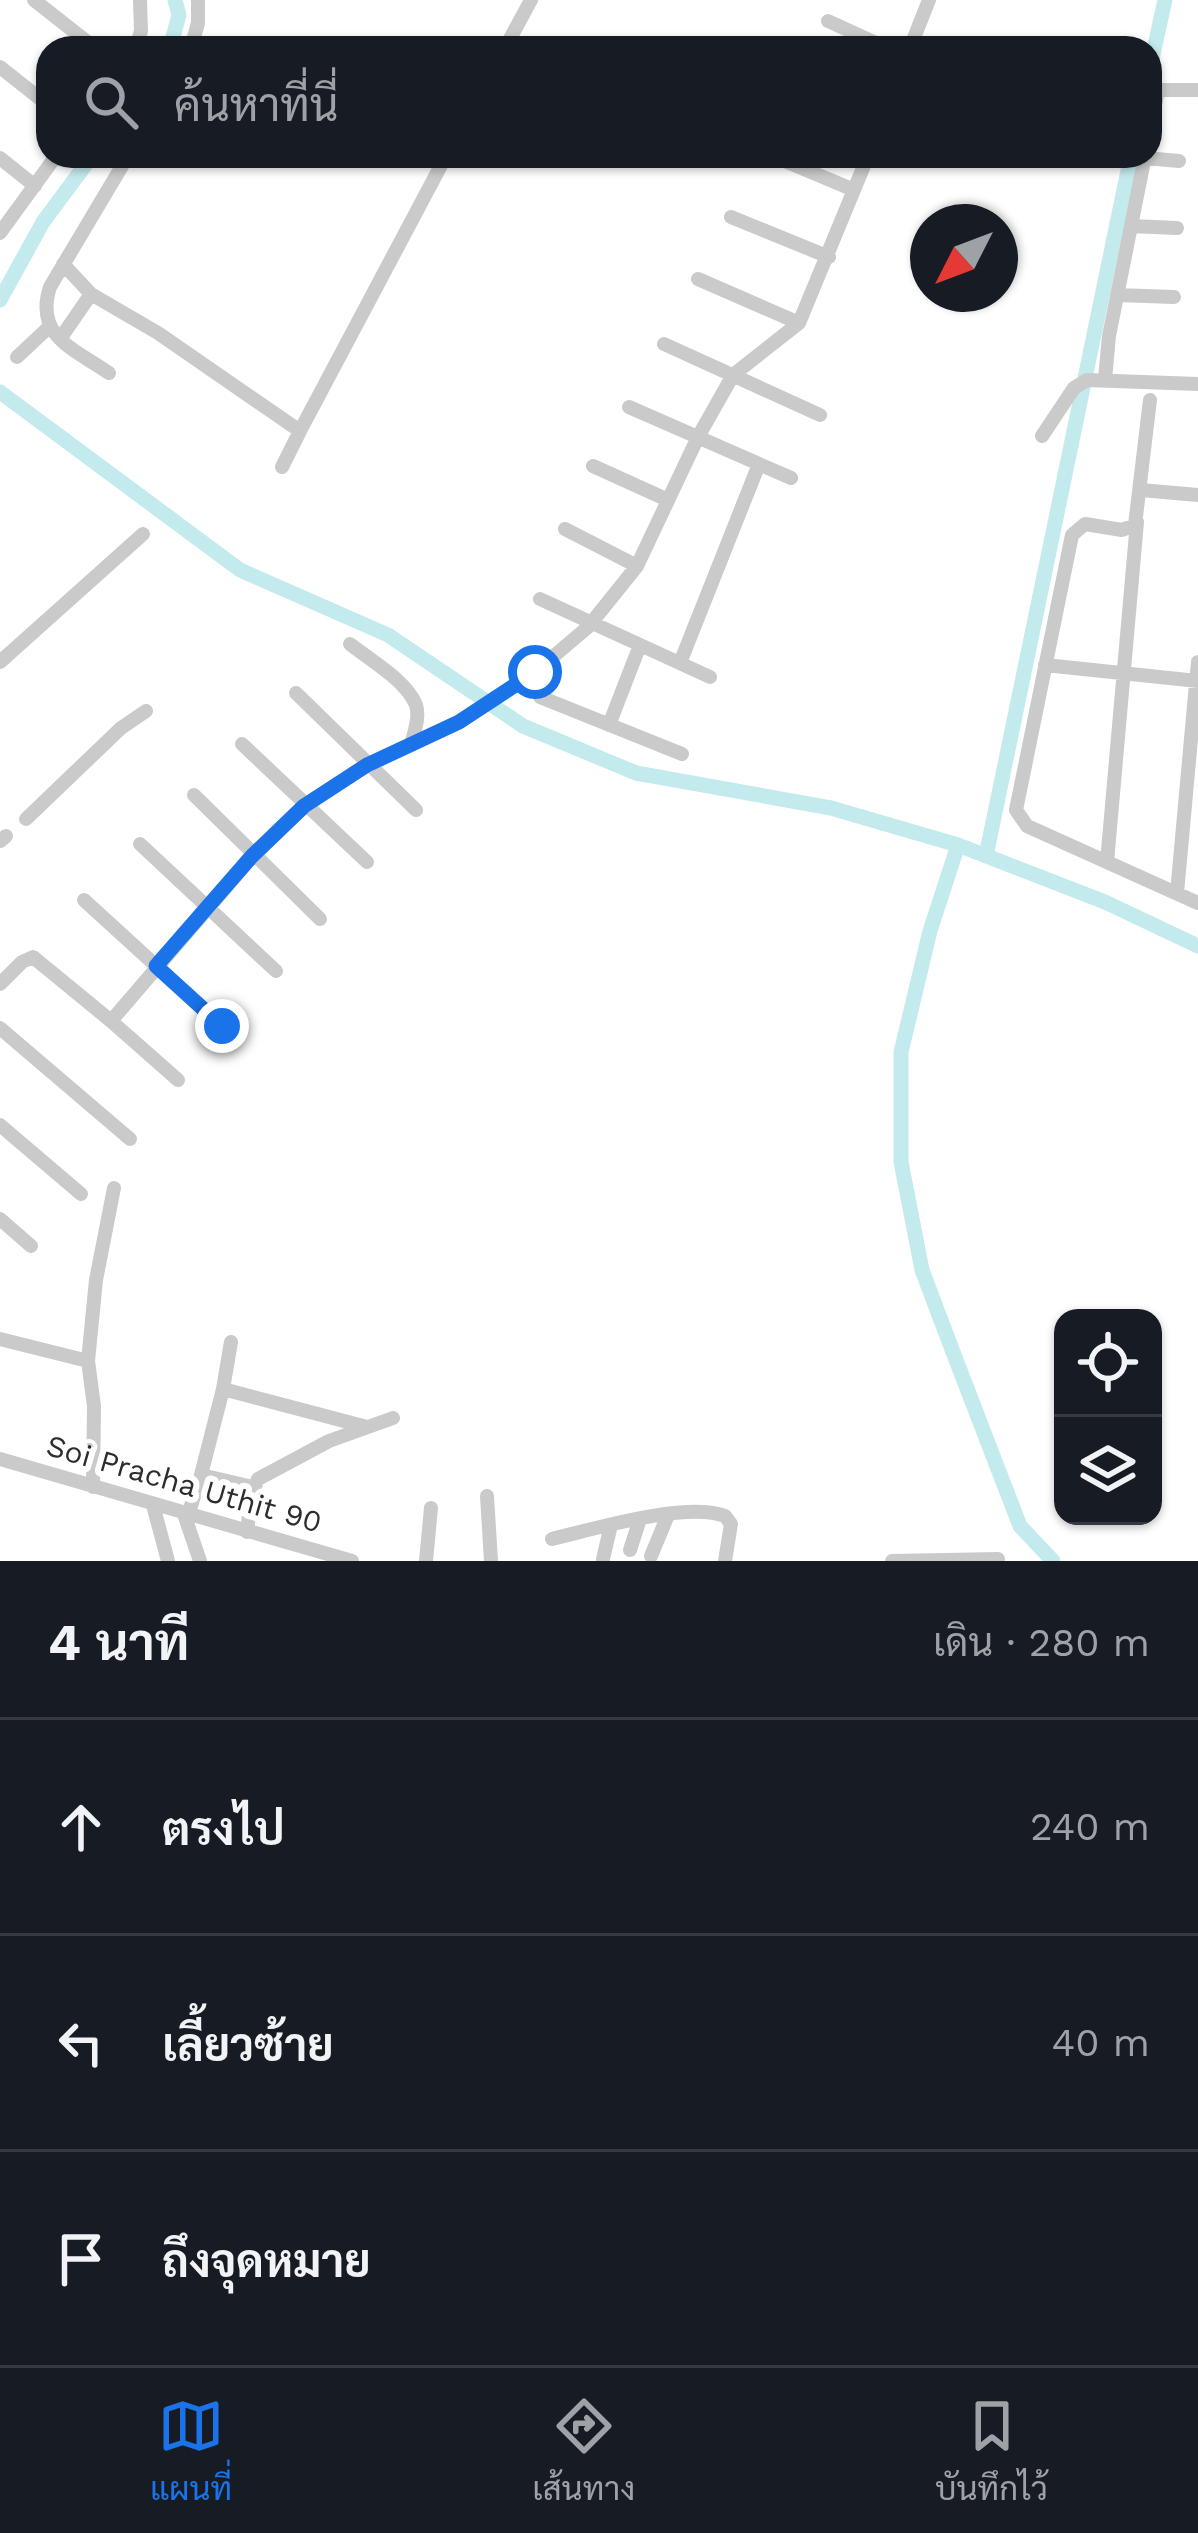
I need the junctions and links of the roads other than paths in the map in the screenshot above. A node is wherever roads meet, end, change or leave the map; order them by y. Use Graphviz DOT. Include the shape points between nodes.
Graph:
graph roads {
  1 [pos="34,0"];
  2 [pos="140,0"];
  3 [pos="198,0"];
  4 [pos="531,0"];
  5 [pos="929,0"];
  6 [pos="828,21"];
  7 [pos="80,36"];
  8 [pos="140,36"];
  9 [pos="194,36"];
  10 [pos="512,36"];
  11 [pos="861,36"];
  12 [pos="915,36"];
  13 [pos="0,67"];
  14 [pos="1162,90"];
  15 [pos="1198,90"];
  16 [pos="36,96"];
  17 [pos="0,158"];
  18 [pos="1162,159"];
  19 [pos="1179,161"];
  20 [pos="48,168"];
  21 [pos="121,168"];
  22 [pos="440,168"];
  23 [pos="802,168"];
  24 [pos="863,168"];
  25 [pos="1143,168"];
  26 [pos="35,186"];
  27 [pos="854,190"];
  28 [pos="731,217"];
  29 [pos="1131,226"];
  30 [pos="1177,228"];
  31 [pos="0,233"];
  32 [pos="829,257"];
  33 [pos="63,264"];
  34 [pos="698,279"];
  35 [pos="91,294"];
  36 [pos="1117,296"];
  37 [pos="1174,297"];
  38 [pos="800,323"];
  39 [pos="54,333"];
  40 [pos="664,344"];
  41 [pos="17,357"];
  42 [pos="109,373"];
  43 [pos="733,375"];
  44 [pos="1105,379"];
  45 [pos="1198,384"];
  46 [pos="1150,400"];
  47 [pos="629,406"];
  48 [pos="820,415"];
  49 [pos="300,431"];
  50 [pos="698,436"];
  51 [pos="1042,436"];
  52 [pos="759,464"];
  53 [pos="593,466"];
  54 [pos="282,467"];
  55 [pos="791,478"];
  56 [pos="1141,490"];
  57 [pos="1198,495"];
  58 [pos="668,500"];
  59 [pos="1138,517"];
  60 [pos="565,530"];
  61 [pos="143,534"];
  62 [pos="638,566"];
  63 [pos="540,598"];
  64 [pos="592,622"];
  65 [pos="350,644"];
  66 [pos="640,645"];
  67 [pos="0,662"];
  68 [pos="1198,662"];
  69 [pos="680,663"];
  70 [pos="1045,665"];
  71 [pos="1124,673"];
  72 [pos="710,677"];
  73 [pos="1197,681"];
  74 [pos="296,694"];
  75 [pos="540,697"];
  76 [pos="146,710"];
  77 [pos="609,725"];
  78 [pos="242,744"];
  79 [pos="411,745"];
  80 [pos="682,754"];
  81 [pos="367,765"];
  82 [pos="194,795"];
  83 [pos="304,806"];
  84 [pos="416,810"];
  85 [pos="26,819"];
  86 [pos="140,844"];
  87 [pos="252,856"];
  88 [pos="367,862"];
  89 [pos="1107,862"];
  90 [pos="1177,893"];
  91 [pos="84,900"];
  92 [pos="1198,903"];
  93 [pos="207,909"];
  94 [pos="320,919"];
  95 [pos="156,966"];
  96 [pos="276,971"];
  97 [pos="0,984"];
  98 [pos="111,1021"];
  99 [pos="222,1026"];
  100 [pos="0,1028"];
  101 [pos="178,1080"];
  102 [pos="0,1125"];
  103 [pos="130,1139"];
  104 [pos="114,1188"];
  105 [pos="81,1194"];
  106 [pos="0,1219"];
  107 [pos="31,1246"];
  108 [pos="0,1339"];
  109 [pos="231,1342"];
  110 [pos="88,1361"];
  111 [pos="224,1389"];
  112 [pos="393,1418"];
  113 [pos="368,1426"];
  114 [pos="0,1459"];
  115 [pos="201,1475"];
  116 [pos="93,1487"];
  117 [pos="253,1487"];
  118 [pos="487,1496"];
  119 [pos="153,1505"];
  120 [pos="431,1508"];
  121 [pos="186,1514"];
  122 [pos="668,1515"];
  123 [pos="640,1519"];
  124 [pos="611,1526"];
  125 [pos="248,1532"];
  126 [pos="552,1538"];
  127 [pos="193,1542"];
  128 [pos="631,1550"];
  129 [pos="167,1555"];
  130 [pos="651,1556"];
  131 [pos="324,1557"];
  132 [pos="603,1559"];
  133 [pos="998,1559"];
  134 [pos="200,1561"];
  135 [pos="352,1561"];
  136 [pos="426,1561"];
  137 [pos="491,1561"];
  138 [pos="724,1561"];
  139 [pos="892,1561"];
  1 -- 7 [label="street"];
  2 -- 8 [label="street"];
  3 -- 9 [label="street"];
  4 -- 10 [label="street"];
  5 -- 12 [label="street"];
  6 -- 11 [label="street"];
  13 -- 16 [label="street"];
  14 -- 15 [label="street"];
  17 -- 26 [label="street"];
  18 -- 19 [label="street"];
  20 -- 26 [label="street"];
  21 -- 33 [label="street"];
  22 -- 49 [label="street"];
  23 -- 27 [label="street"];
  24 -- 27 [label="street"];
  25 -- 29 [label="street"];
  26 -- 31 [label="street"];
  27 -- 32 [label="street"];
  28 -- 32 [label="street"];
  29 -- 30 [label="street"];
  29 -- 36 [label="street"];
  32 -- 38 [label="street"];
  33 -- 35 [label="street"];
  33 -- 39 [label="street" via="46,300"];
  34 -- 38 [label="street"];
  35 -- 39 [label="street"];
  35 -- 49 [label="street"];
  36 -- 37 [label="street"];
  36 -- 44 [label="street"];
  38 -- 43 [label="street"];
  39 -- 41 [label="street"];
  39 -- 42 [label="street"];
  40 -- 43 [label="street"];
  43 -- 48 [label="street"];
  43 -- 50 [label="street"];
  44 -- 45 [label="street"];
  44 -- 51 [label="street" via="1074,388"];
  46 -- 56 [label="street"];
  47 -- 50 [label="street"];
  49 -- 54 [label="street"];
  50 -- 52 [label="street"];
  50 -- 58 [label="street"];
  52 -- 55 [label="street"];
  52 -- 69 [label="street"];
  53 -- 58 [label="street"];
  56 -- 57 [label="street"];
  56 -- 59 [label="street"];
  58 -- 62 [label="street"];
  59 -- 70 [label="street" via="1130,530 1094,523 1072,535"];
  59 -- 71 [label="street"];
  60 -- 62 [label="street"];
  61 -- 67 [label="street"];
  62 -- 64 [label="street"];
  63 -- 64 [label="street"];
  64 -- 66 [label="street"];
  64 -- 79 [label="street" via="535,672"];
  65 -- 79 [label="street" via="409,694 418,718"];
  66 -- 69 [label="street"];
  66 -- 77 [label="street"];
  68 -- 73 [label="street"];
  69 -- 72 [label="street"];
  70 -- 71 [label="street"];
  70 -- 89 [label="street" via="1016,810 1027,826"];
  71 -- 73 [label="street"];
  71 -- 89 [label="street"];
  73 -- 90 [label="street"];
  74 -- 81 [label="street"];
  75 -- 77 [label="street"];
  76 -- 85 [label="street"];
  77 -- 80 [label="street"];
  78 -- 83 [label="street"];
  79 -- 81 [label="street"];
  81 -- 83 [label="street"];
  81 -- 84 [label="street"];
  82 -- 87 [label="street"];
  83 -- 87 [label="street"];
  83 -- 88 [label="street"];
  86 -- 93 [label="street"];
  87 -- 93 [label="street"];
  87 -- 94 [label="street"];
  89 -- 90 [label="street"];
  90 -- 92 [label="street"];
  91 -- 95 [label="street"];
  93 -- 95 [label="street"];
  93 -- 96 [label="street"];
  95 -- 98 [label="street"];
  95 -- 99 [label="street"];
  97 -- 98 [label="street" via="33,957"];
  98 -- 101 [label="street"];
  100 -- 103 [label="street"];
  102 -- 105 [label="street"];
  104 -- 110 [label="street"];
  106 -- 107 [label="street"];
  108 -- 110 [label="street"];
  109 -- 111 [label="street"];
  110 -- 116 [label="street"];
  111 -- 113 [label="street"];
  111 -- 115 [label="street"];
  112 -- 113 [label="street"];
  113 -- 117 [label="street" via="270,1470"];
  114 -- 116 [label="street, Soi Pracha Uthit 90"];
  115 -- 117 [label="street"];
  115 -- 121 [label="street"];
  116 -- 119 [label="street, Soi Pracha Uthit 90"];
  117 -- 125 [label="street"];
  118 -- 137 [label="street"];
  119 -- 121 [label="street, Soi Pracha Uthit 90"];
  119 -- 129 [label="street"];
  120 -- 136 [label="street"];
  121 -- 125 [label="street, Soi Pracha Uthit 90"];
  121 -- 127 [label="street"];
  122 -- 123 [label="street"];
  122 -- 130 [label="street"];
  122 -- 138 [label="street" via="725,1516 731,1524"];
  123 -- 124 [label="street"];
  123 -- 128 [label="street"];
  124 -- 126 [label="street"];
  124 -- 132 [label="street"];
  125 -- 131 [label="street, Soi Pracha Uthit 90"];
  127 -- 129 [label="street"];
  127 -- 134 [label="street"];
  131 -- 135 [label="street, Soi Pracha Uthit 90"];
  133 -- 139 [label="street"];
}
